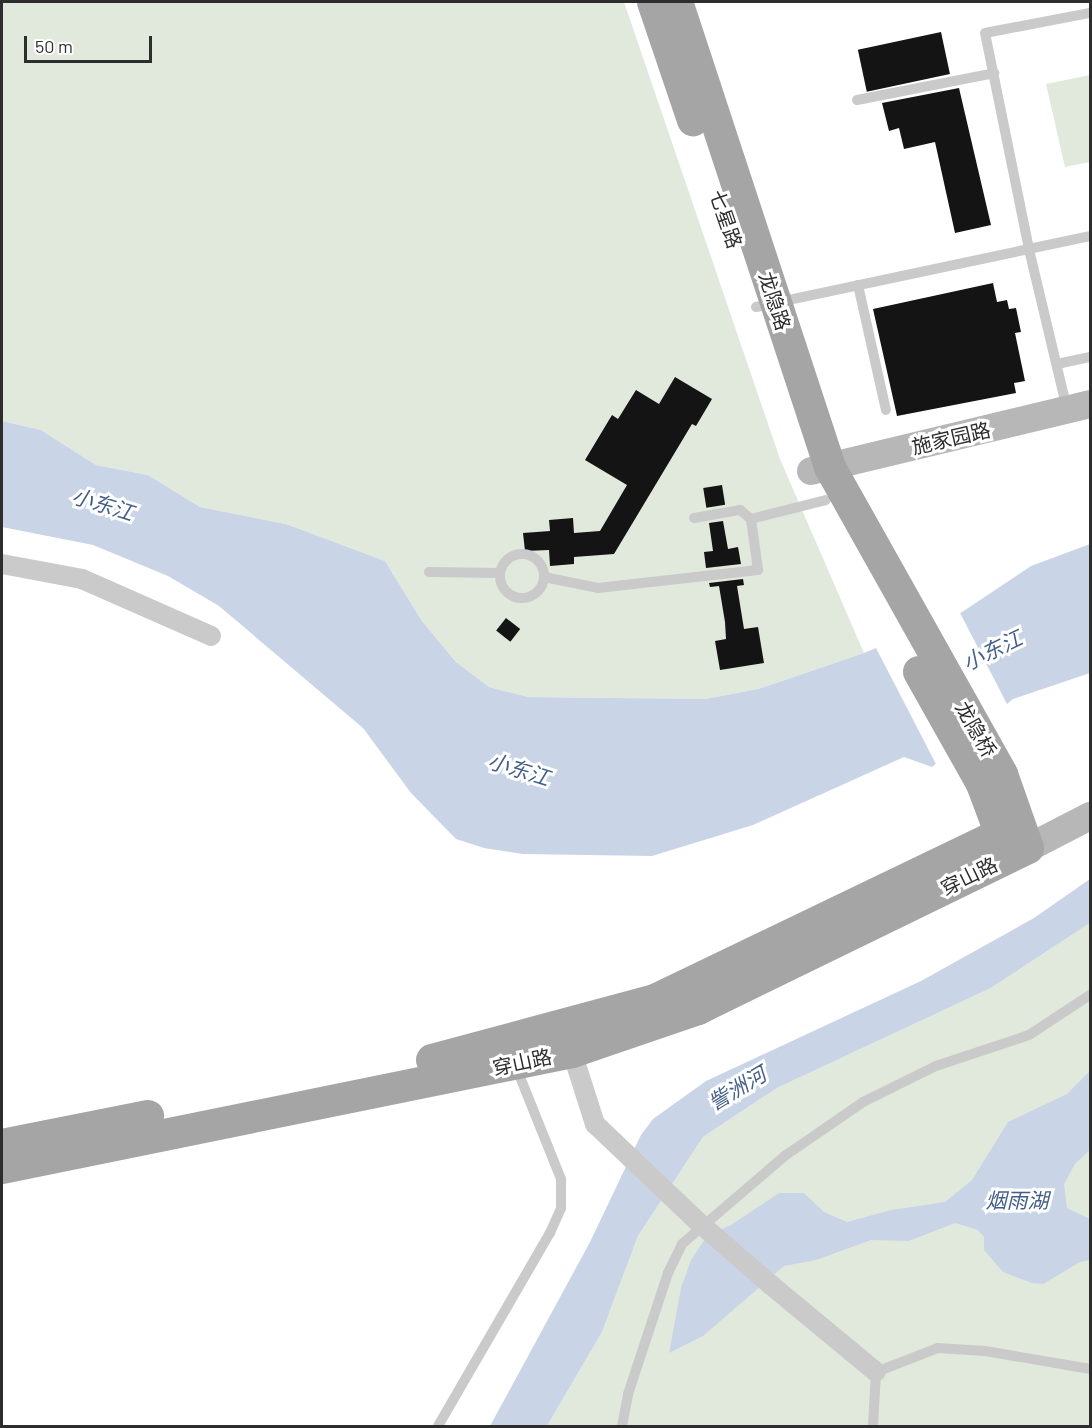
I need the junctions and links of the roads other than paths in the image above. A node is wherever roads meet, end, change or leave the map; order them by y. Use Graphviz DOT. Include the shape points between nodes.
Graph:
graph roads {
  1 [pos="653,2"];
  2 [pos="677,2"];
  3 [pos="1090,13"];
  4 [pos="994,73"];
  5 [pos="857,100"];
  6 [pos="1090,236"];
  7 [pos="1029,249"];
  8 [pos="858,285"];
  9 [pos="766,304"];
  10 [pos="1090,357"];
  11 [pos="1057,364"];
  12 [pos="1079,407"];
  13 [pos="886,410"];
  14 [pos="821,469"];
  15 [pos="826,500"];
  16 [pos="694,518"];
  17 [pos="751,519"];
  18 [pos="2,564"];
  19 [pos="429,572"];
  20 [pos="500,573"];
  21 [pos="544,577"];
  22 [pos="888,596"];
  23 [pos="211,636"];
  24 [pos="1090,816"];
  25 [pos="1014,841"];
  26 [pos="1090,995"];
  27 [pos="572,1052"];
  28 [pos="515,1064"];
  29 [pos="2,1145"];
  30 [pos="2,1168"];
  31 [pos="1090,1369"];
  32 [pos="876,1372"];
  33 [pos="438,1426"];
  34 [pos="622,1426"];
  35 [pos="873,1426"];
  1 -- 9 [label="main road, 七星路"];
  2 -- 9 [label="main road, 龙隐路"];
  3 -- 4 [label="lane" via="986,33"];
  4 -- 5 [label="lane"];
  4 -- 7 [label="lane"];
  6 -- 7 [label="lane"];
  7 -- 8 [label="lane"];
  7 -- 11 [label="lane"];
  8 -- 9 [label="lane"];
  8 -- 13 [label="lane"];
  9 -- 14 [label="main road, 龙隐路"];
  10 -- 11 [label="lane"];
  11 -- 12 [label="lane"];
  12 -- 14 [label="street, 施家园路"];
  14 -- 15 [label="main road, 龙隐路"];
  14 -- 22 [label="main road, 龙隐路"];
  15 -- 17 [label="lane"];
  15 -- 22 [label="main road, 龙隐路"];
  16 -- 17 [label="lane" via="740,510"];
  17 -- 21 [label="lane" via="758,570 598,588"];
  18 -- 23 [label="street" via="82,579"];
  19 -- 20 [label="lane"];
  20 -- 21 [label="lane" via="507,560 527,555 539,562"];
  20 -- 21 [label="lane" via="507,593 521,599 535,594"];
  22 -- 25 [label="main road, 龙隐桥" via="992,779"];
  24 -- 25 [label="street, 穿山路"];
  25 -- 27 [label="main road, 穿山路" via="698,1009"];
  25 -- 29 [label="main road, 穿山路" via="655,1000 438,1059"];
  26 -- 34 [label="lane" via="1029,1035 936,1066 863,1102 786,1155 682,1244 668,1273 628,1394"];
  27 -- 28 [label="main road, 穿山路"];
  27 -- 32 [label="street, bridge" via="588,1113 603,1136"];
  28 -- 30 [label="main road, 穿山路"];
  28 -- 33 [label="lane" via="561,1179 561,1208"];
  31 -- 32 [label="lane" via="985,1351 938,1348"];
  32 -- 35 [label="lane"];
}
